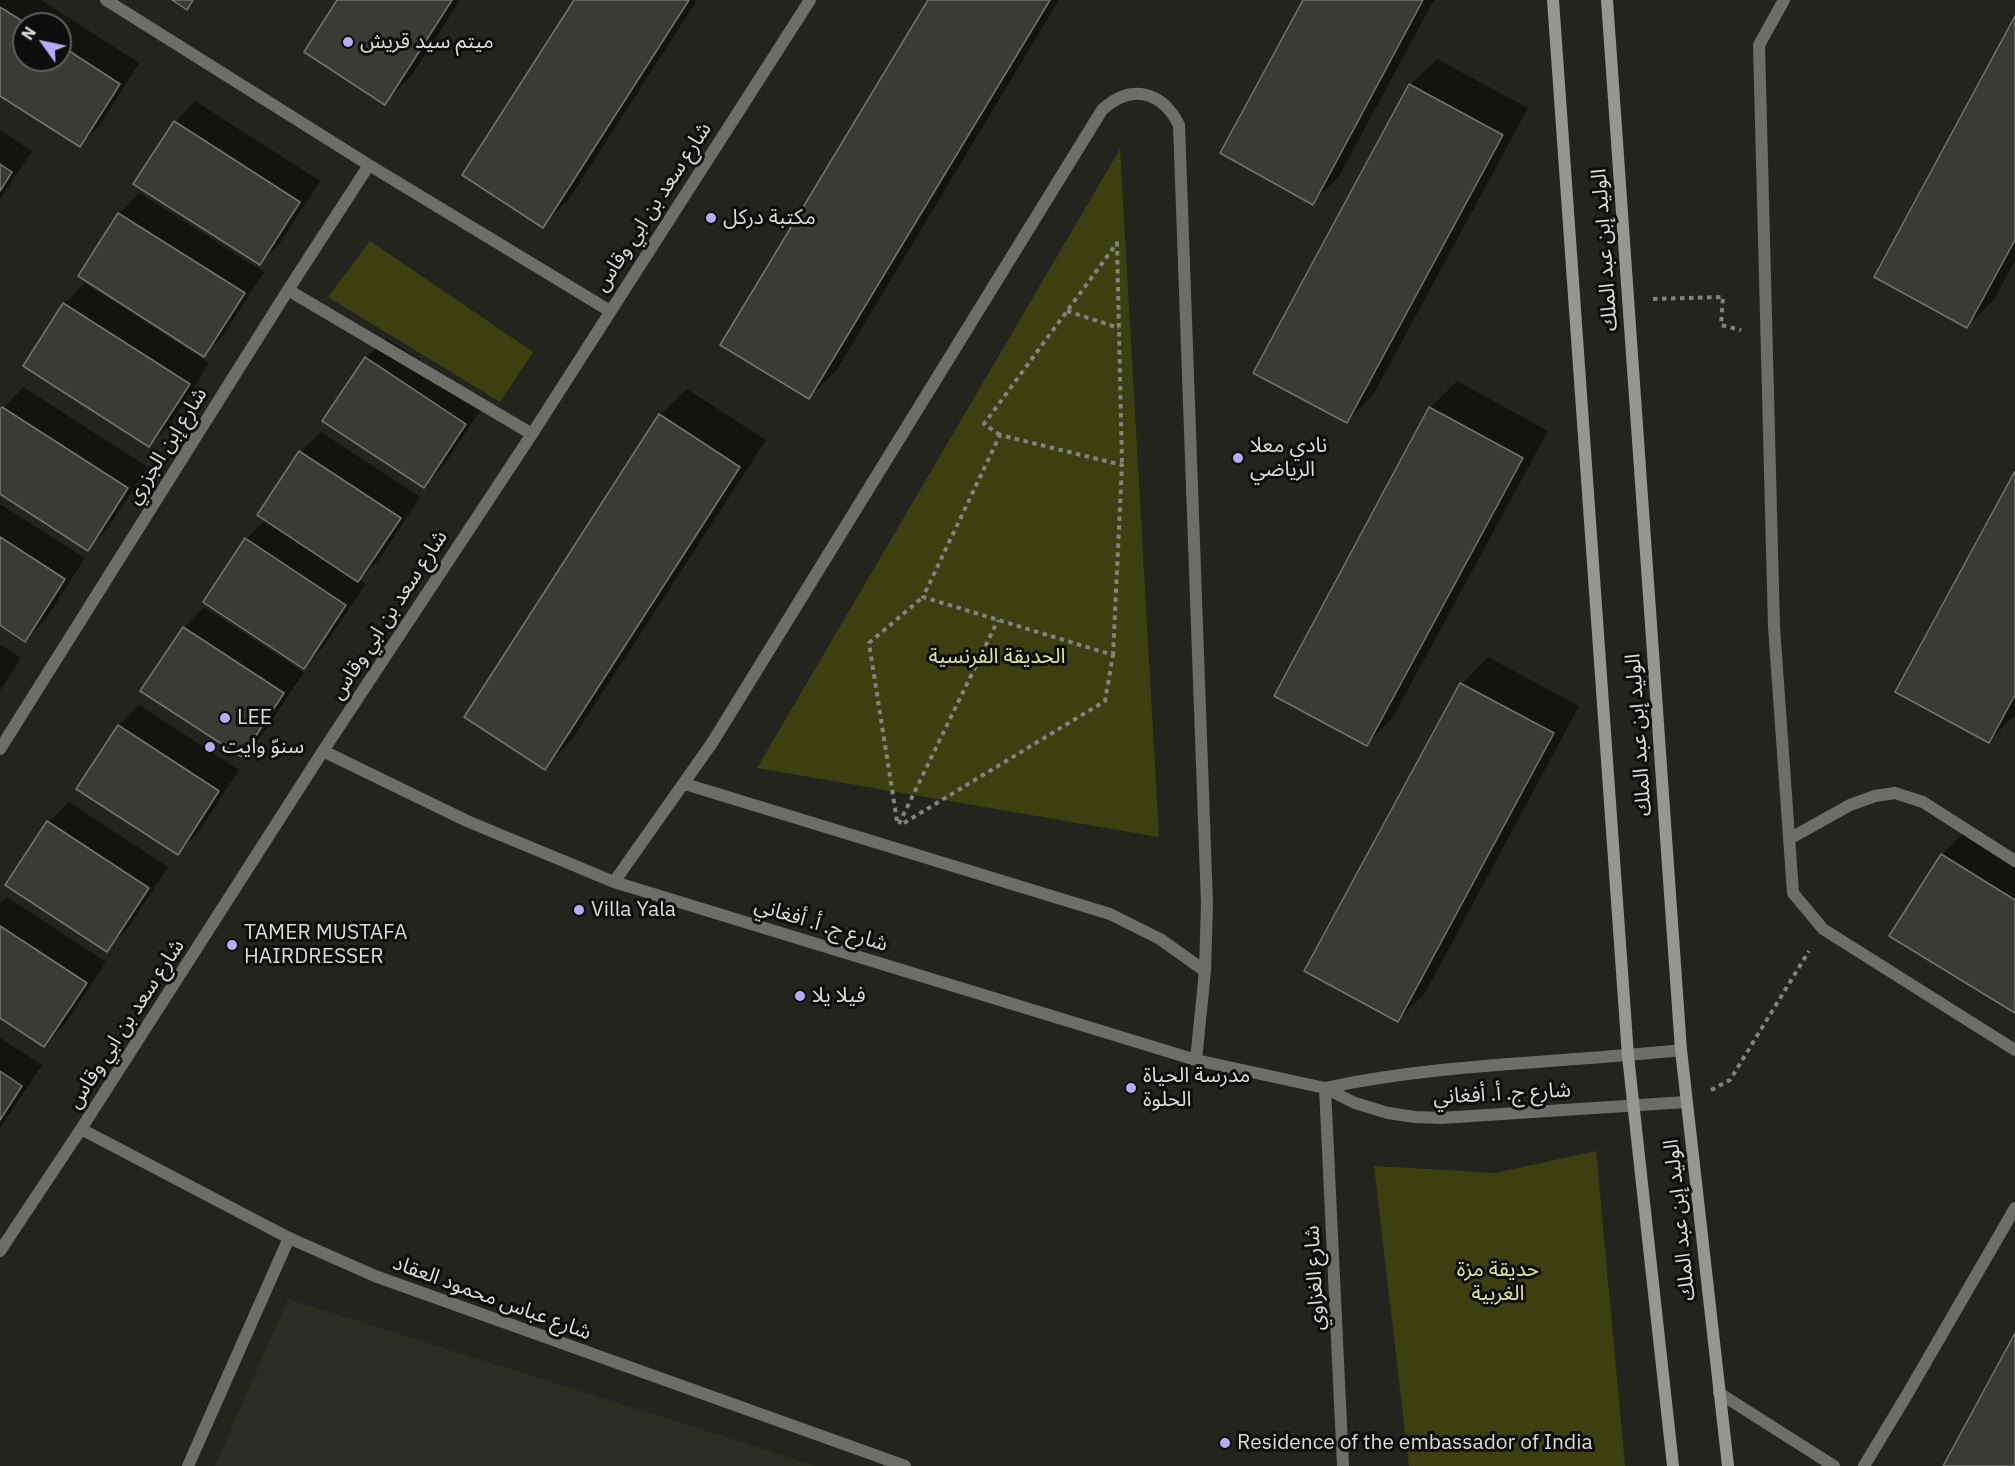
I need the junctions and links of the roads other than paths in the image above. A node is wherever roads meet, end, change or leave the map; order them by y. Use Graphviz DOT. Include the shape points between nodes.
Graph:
graph roads {
  1 [pos="106,0"];
  2 [pos="810,0"];
  3 [pos="1553,0"];
  4 [pos="1607,0"];
  5 [pos="1784,0"];
  6 [pos="369,165"];
  7 [pos="288,290"];
  8 [pos="610,311"];
  9 [pos="532,434"];
  10 [pos="0,749"];
  11 [pos="323,751"];
  12 [pos="685,784"];
  13 [pos="1789,839"];
  14 [pos="2015,861"];
  15 [pos="614,882"];
  16 [pos="1205,971"];
  17 [pos="1681,1050"];
  18 [pos="2015,1050"];
  19 [pos="1628,1056"];
  20 [pos="1196,1060"];
  21 [pos="1325,1088"];
  22 [pos="1686,1102"];
  23 [pos="1634,1106"];
  24 [pos="81,1129"];
  25 [pos="2015,1208"];
  26 [pos="289,1238"];
  27 [pos="0,1251"];
  28 [pos="1719,1393"];
  29 [pos="188,1466"];
  30 [pos="905,1466"];
  31 [pos="1343,1466"];
  32 [pos="1673,1466"];
  33 [pos="1728,1466"];
  34 [pos="1834,1466"];
  35 [pos="1863,1466"];
  1 -- 6 [label="street"];
  2 -- 8 [label="street, شارع سعد بن ابي وقاس"];
  3 -- 19 [label="main road, الوليد إبن عبد الملك"];
  4 -- 17 [label="main road, الوليد إبن عبد الملك"];
  5 -- 13 [label="street" via="1760,45 1774,627"];
  6 -- 7 [label="street, شارع إبن الجزري"];
  6 -- 8 [label="street"];
  7 -- 9 [label="street"];
  7 -- 10 [label="street, شارع إبن الجزري"];
  8 -- 9 [label="street, شارع سعد بن ابي وقاس"];
  9 -- 11 [label="street, شارع سعد بن ابي وقاس"];
  11 -- 15 [label="street, شارع ج. أ. أفغاني" via="467,821"];
  11 -- 24 [label="street, شارع سعد بن ابي وقاس"];
  12 -- 15 [label="street"];
  12 -- 16 [label="street" via="1110,914 1160,939"];
  12 -- 16 [label="street" via="1102,110 1125,96 1152,96 1173,112 1179,125 1207,904"];
  13 -- 14 [label="street" via="1850,805 1894,794 1923,802"];
  13 -- 18 [label="street" via="1793,893 1823,929"];
  15 -- 20 [label="street, شارع ج. أ. أفغاني"];
  16 -- 20 [label="street"];
  17 -- 19 [label="street, شارع ج. أ. أفغاني"];
  17 -- 22 [label="main road, الوليد إبن عبد الملك"];
  19 -- 21 [label="street, شارع ج. أ. أفغاني" via="1403,1073"];
  19 -- 23 [label="main road, الوليد إبن عبد الملك"];
  20 -- 21 [label="street, شارع ج. أ. أفغاني"];
  21 -- 23 [label="street, شارع ج. أ. أفغاني" via="1355,1103 1414,1117"];
  21 -- 31 [label="street, شارع الغزاوي"];
  22 -- 23 [label="street, شارع ج. أ. أفغاني"];
  22 -- 28 [label="main road, الوليد إبن عبد الملك"];
  23 -- 32 [label="main road, الوليد إبن عبد الملك"];
  24 -- 26 [label="street, شارع عباس محمود العقاد"];
  24 -- 27 [label="street, شارع سعد بن ابي وقاس"];
  25 -- 35 [label="street"];
  26 -- 29 [label="street"];
  26 -- 30 [label="street, شارع عباس محمود العقاد" via="375,1276"];
  28 -- 33 [label="main road, الوليد إبن عبد الملك"];
  28 -- 34 [label="street"];
}
